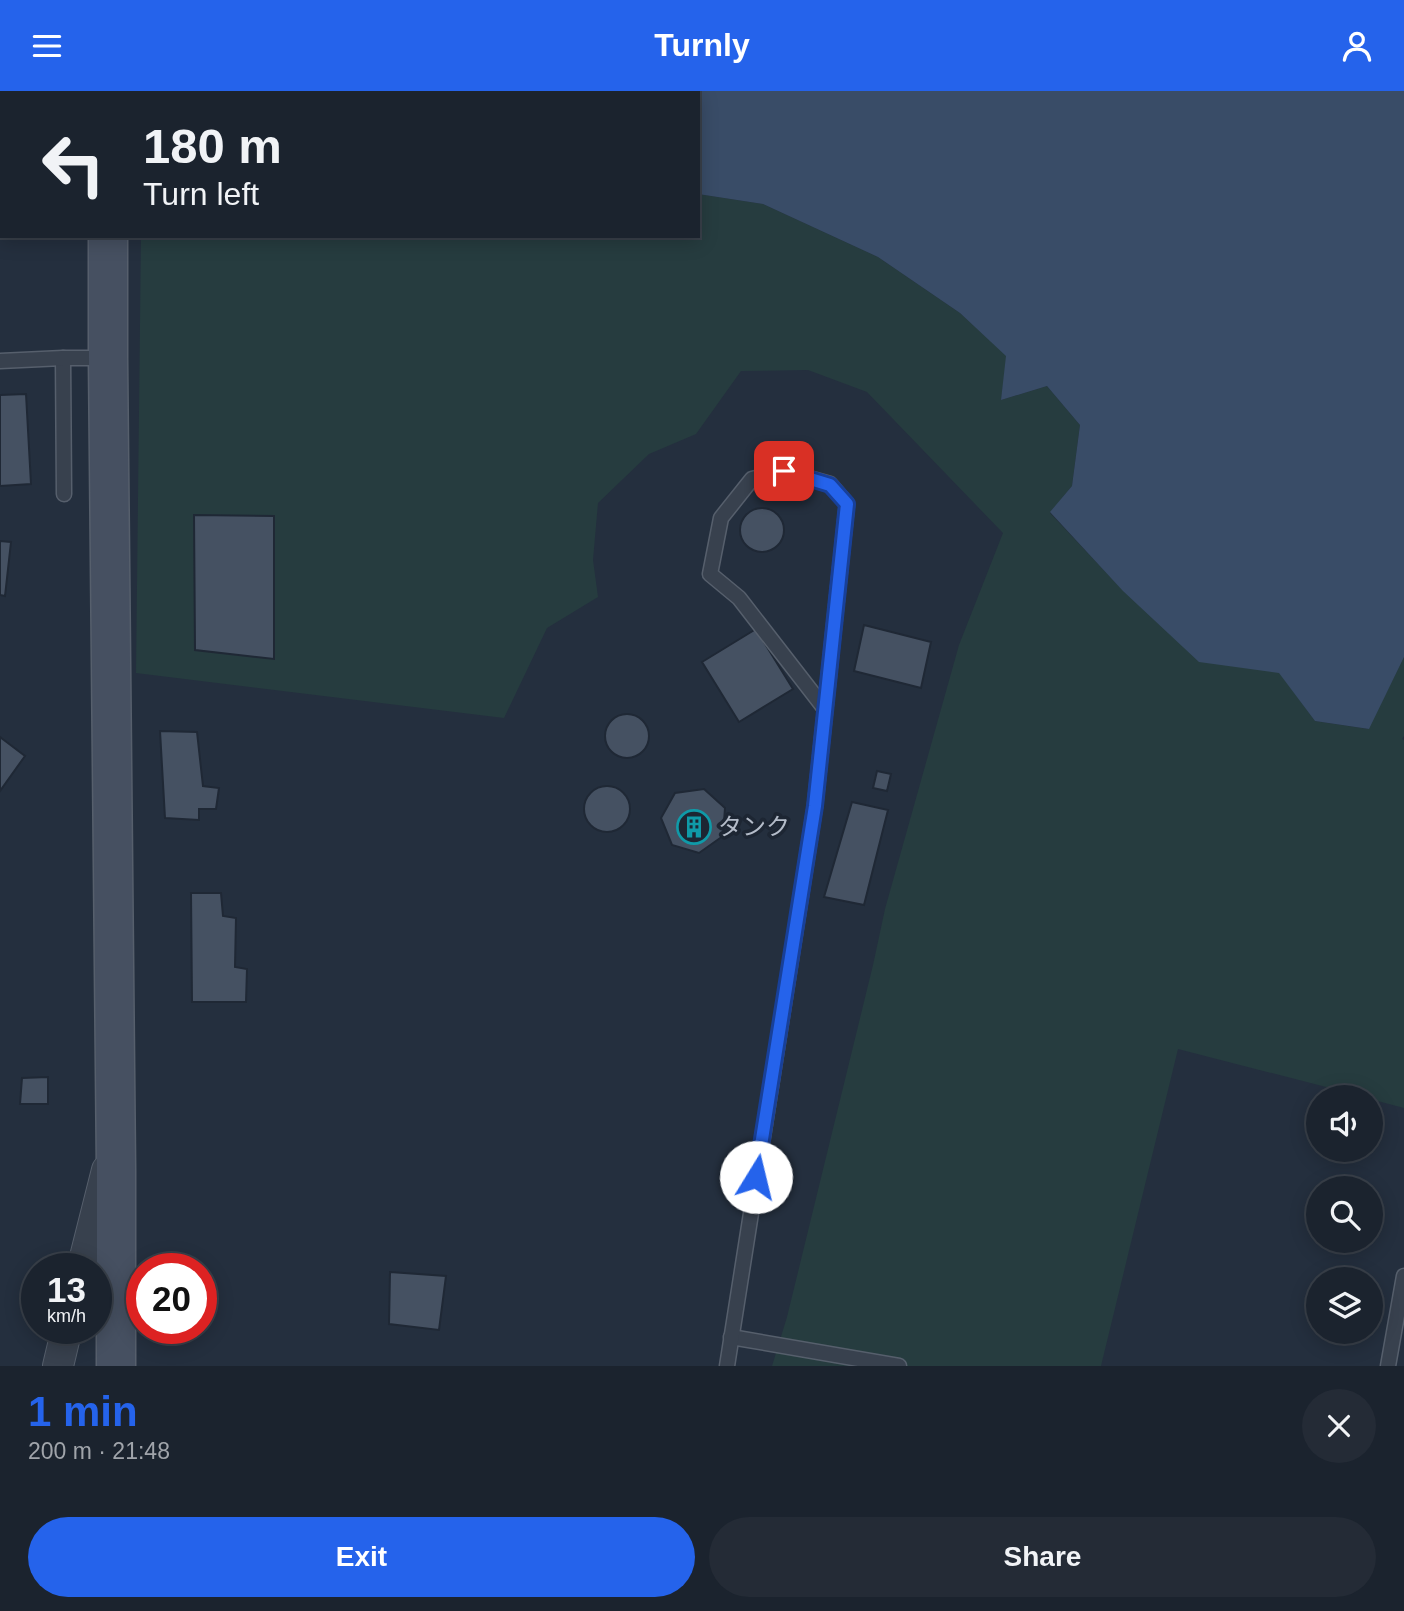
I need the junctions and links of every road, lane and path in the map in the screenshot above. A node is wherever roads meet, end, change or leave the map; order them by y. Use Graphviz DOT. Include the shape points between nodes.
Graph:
graph roads {
  1 [pos="108,238"];
  2 [pos="63,358"];
  3 [pos="108,358"];
  4 [pos="0,361"];
  5 [pos="64,494"];
  6 [pos="825,709"];
  7 [pos="115,1135"];
  8 [pos="86,1253"];
  9 [pos="1404,1276"];
  10 [pos="731,1337"];
  11 [pos="63,1344"];
  12 [pos="58,1366"];
  13 [pos="116,1366"];
  14 [pos="727,1366"];
  15 [pos="899,1366"];
  16 [pos="1388,1366"];
  1 -- 3 [label="main road"];
  2 -- 3 [label="lane"];
  2 -- 4 [label="lane"];
  2 -- 5 [label="lane"];
  3 -- 7 [label="main road"];
  6 -- 6 [label="lane" via="847,504 830,485 784,471 752,479 721,518 710,574 739,599"];
  6 -- 10 [label="lane" via="815,806"];
  7 -- 8 [label="street"];
  7 -- 13 [label="main road"];
  9 -- 16 [label="lane"];
  10 -- 14 [label="lane"];
  10 -- 15 [label="lane"];
  11 -- 12 [label="street"];
}
